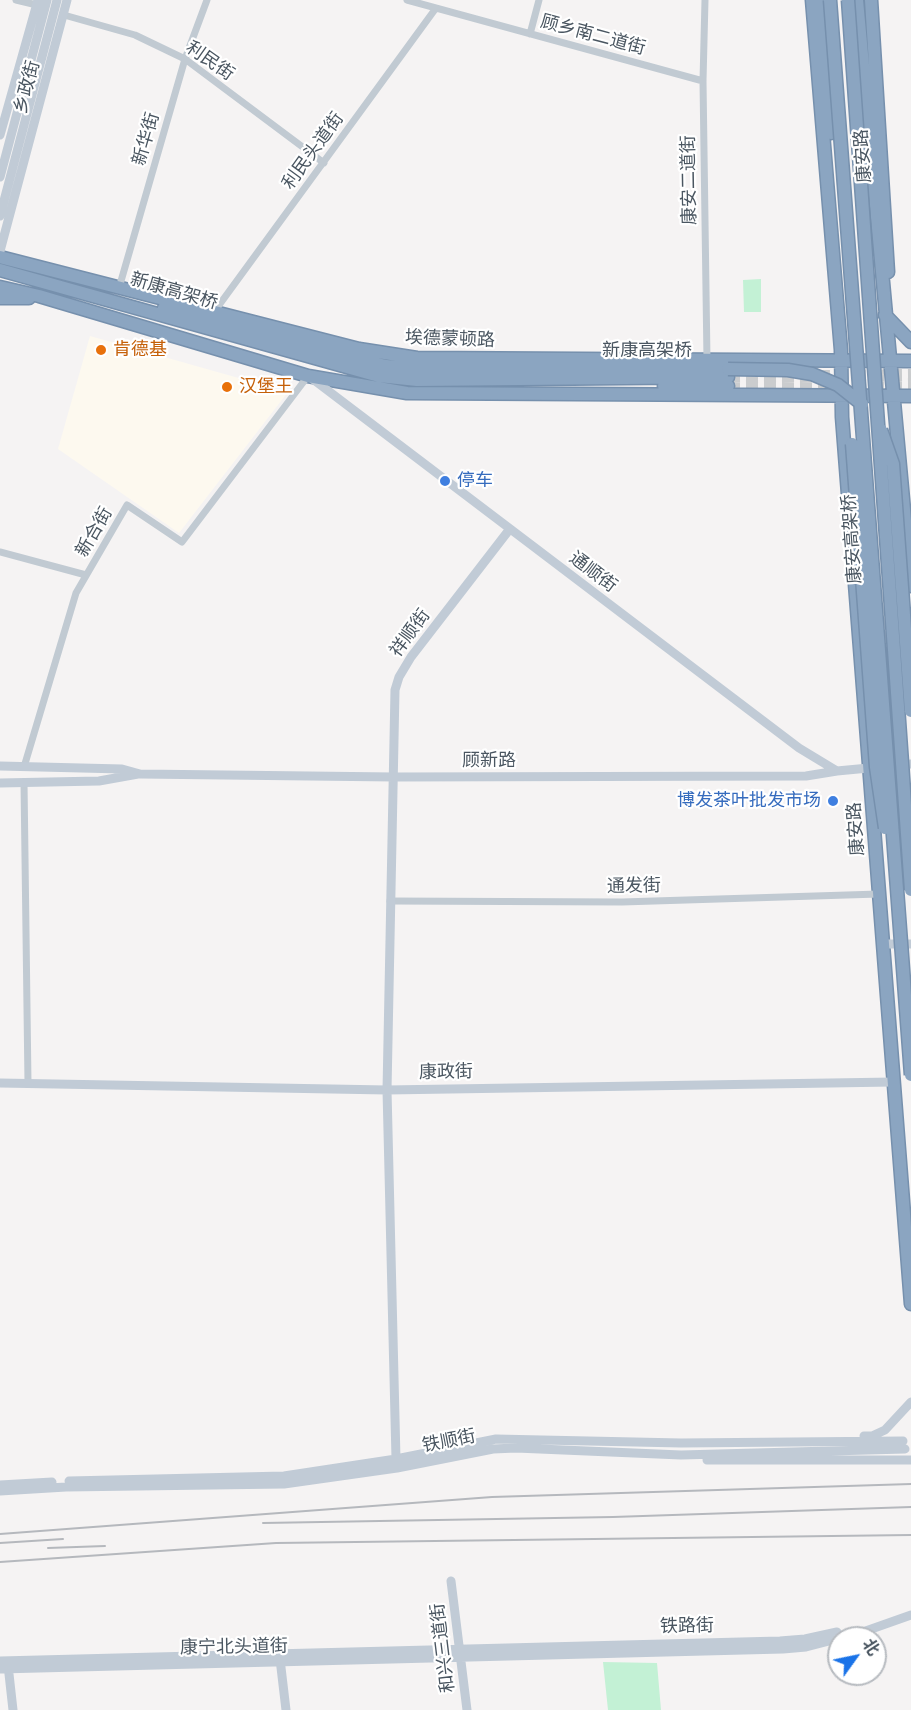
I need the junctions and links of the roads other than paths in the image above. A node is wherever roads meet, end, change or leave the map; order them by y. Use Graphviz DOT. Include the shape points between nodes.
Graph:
graph roads {
  1 [pos="16,0"];
  2 [pos="47,0"];
  3 [pos="57,0"];
  4 [pos="67,0"];
  5 [pos="207,0"];
  6 [pos="406,0"];
  7 [pos="539,0"];
  8 [pos="705,0"];
  9 [pos="812,0"];
  10 [pos="822,0"];
  11 [pos="830,0"];
  12 [pos="848,0"];
  13 [pos="857,0"];
  14 [pos="871,0"];
  15 [pos="38,3"];
  16 [pos="436,8"];
  17 [pos="63,15"];
  18 [pos="530,34"];
  19 [pos="185,59"];
  20 [pos="703,81"];
  21 [pos="0,135"];
  22 [pos="324,163"];
  23 [pos="0,177"];
  24 [pos="0,216"];
  25 [pos="0,251"];
  26 [pos="0,257"];
  27 [pos="0,270"];
  28 [pos="0,287"];
  29 [pos="118,291"];
  30 [pos="39,296"];
  31 [pos="0,298"];
  32 [pos="214,312"];
  33 [pos="884,312"];
  34 [pos="911,342"];
  35 [pos="841,350"];
  36 [pos="707,360"];
  37 [pos="888,360"];
  38 [pos="911,361"];
  39 [pos="308,376"];
  40 [pos="387,388"];
  41 [pos="893,396"];
  42 [pos="911,396"];
  43 [pos="842,398"];
  44 [pos="509,530"];
  45 [pos="0,552"];
  46 [pos="87,575"];
  47 [pos="911,586"];
  48 [pos="911,711"];
  49 [pos="911,764"];
  50 [pos="0,766"];
  51 [pos="24,766"];
  52 [pos="869,767"];
  53 [pos="837,771"];
  54 [pos="140,774"];
  55 [pos="394,777"];
  56 [pos="24,782"];
  57 [pos="0,783"];
  58 [pos="911,890"];
  59 [pos="879,894"];
  60 [pos="390,901"];
  61 [pos="883,944"];
  62 [pos="911,944"];
  63 [pos="905,988"];
  64 [pos="911,1075"];
  65 [pos="893,1082"];
  66 [pos="0,1083"];
  67 [pos="28,1083"];
  68 [pos="387,1090"];
  69 [pos="911,1304"];
  70 [pos="911,1402"];
  71 [pos="681,1443"];
  72 [pos="681,1455"];
  73 [pos="396,1459"];
  74 [pos="911,1460"];
  75 [pos="0,1485"];
  76 [pos="0,1491"];
  77 [pos="451,1581"];
  78 [pos="911,1610"];
  79 [pos="911,1615"];
  80 [pos="460,1653"];
  81 [pos="280,1658"];
  82 [pos="4,1665"];
  83 [pos="13,1710"];
  84 [pos="286,1710"];
  85 [pos="467,1710"];
  1 -- 15 [label="street"];
  2 -- 23 [label="main road"];
  3 -- 24 [label="main road"];
  4 -- 17 [label="main road, 乡政街"];
  5 -- 19 [label="street, 新华街"];
  6 -- 16 [label="street, 顾乡南二道街"];
  7 -- 18 [label="street"];
  8 -- 20 [label="street, 康安二道街"];
  9 -- 35 [label="highway"];
  10 -- 35 [label="highway" via="845,315"];
  11 -- 63 [label="highway, 康安高架桥, bridge"];
  12 -- 58 [label="highway, 康安高架桥, bridge"];
  13 -- 33 [label="highway, 康安路"];
  14 -- 33 [label="highway, 康安路" via="888,278"];
  15 -- 21 [label="main road, 乡政街"];
  16 -- 18 [label="street, 顾乡南二道街"];
  16 -- 22 [label="street, 利民头道街"];
  17 -- 19 [label="street, 利民街" via="135,35"];
  17 -- 25 [label="main road, 乡政街"];
  18 -- 20 [label="street, 顾乡南二道街"];
  19 -- 22 [label="street, 利民街"];
  19 -- 29 [label="street, 新华街"];
  20 -- 36 [label="street, 康安二道街"];
  22 -- 32 [label="street, 利民头道街"];
  26 -- 29 [label="highway, 埃德蒙顿路"];
  27 -- 29 [label="highway"];
  27 -- 40 [label="highway" via="379,376 417,380 728,382"];
  28 -- 30 [label="highway"];
  29 -- 32 [label="highway, 埃德蒙顿路"];
  29 -- 48 [label="highway, 新康高架桥, bridge" via="317,351 387,366 788,370 812,374 838,385 857,399 879,427 893,464"];
  30 -- 31 [label="highway"];
  30 -- 39 [label="highway"];
  32 -- 36 [label="highway, 埃德蒙顿路" via="359,349 417,358"];
  33 -- 34 [label="highway"];
  33 -- 37 [label="highway, 康安路"];
  35 -- 43 [label="highway, 康安路"];
  36 -- 37 [label="highway, 埃德蒙顿路"];
  37 -- 38 [label="highway, 埃德蒙顿路"];
  37 -- 41 [label="highway, 康安路"];
  39 -- 40 [label="highway"];
  39 -- 44 [label="main road, 通顺街"];
  39 -- 46 [label="street, 新合街" via="182,542 127,505"];
  40 -- 41 [label="highway" via="424,395"];
  41 -- 42 [label="highway"];
  41 -- 47 [label="highway, 康安路"];
  43 -- 52 [label="highway, 康安路"];
  43 -- 63 [label="highway, bridge" via="852,444 876,767 893,921"];
  44 -- 53 [label="main road, 通顺街" via="799,748"];
  44 -- 55 [label="main road, 祥顺街" via="399,677 395,690"];
  45 -- 46 [label="street"];
  46 -- 51 [label="street, 新合街" via="76,593"];
  49 -- 52 [label="main road"];
  50 -- 51 [label="main road, 顾新路"];
  51 -- 54 [label="main road, 顾新路" via="122,769"];
  52 -- 53 [label="main road"];
  52 -- 59 [label="highway, 康安路"];
  53 -- 55 [label="main road, 顾新路" via="806,776"];
  54 -- 55 [label="main road, 顾新路"];
  54 -- 56 [label="main road, 顾新路" via="99,781"];
  55 -- 60 [label="main road, 祥顺街"];
  56 -- 57 [label="main road, 顾新路"];
  56 -- 67 [label="street"];
  59 -- 60 [label="street, 通发街" via="622,902"];
  59 -- 61 [label="highway, 康安路"];
  60 -- 68 [label="main road, 祥顺街"];
  61 -- 62 [label="main road"];
  61 -- 65 [label="highway, 康安路"];
  63 -- 64 [label="highway, 康安高架桥, bridge"];
  65 -- 68 [label="main road, 康政街"];
  65 -- 69 [label="highway, 康安路"];
  66 -- 67 [label="main road, 康政街"];
  67 -- 68 [label="main road, 康政街"];
  68 -- 73 [label="main road, 祥顺街"];
  70 -- 71 [label="main road" via="885,1430 872,1436 699,1438"];
  71 -- 72 [label="main road, 铁顺街" via="904,1445"];
  71 -- 73 [label="main road, 铁顺街" via="496,1439"];
  72 -- 74 [label="main road" via="702,1460"];
  72 -- 76 [label="main road, 铁顺街" via="493,1449 284,1484"];
  73 -- 75 [label="main road, 铁顺街" via="284,1476"];
  77 -- 80 [label="main road, 和兴三道街"];
  78 -- 80 [label="main road, 铁路街" via="805,1639"];
  79 -- 80 [label="main road, 铁路街" via="860,1633 783,1649"];
  80 -- 81 [label="main road, 康宁北头道街"];
  80 -- 85 [label="main road, 和兴三道街"];
  81 -- 82 [label="main road, 康宁北头道街"];
  81 -- 84 [label="main road"];
  82 -- 83 [label="main road"];
}
